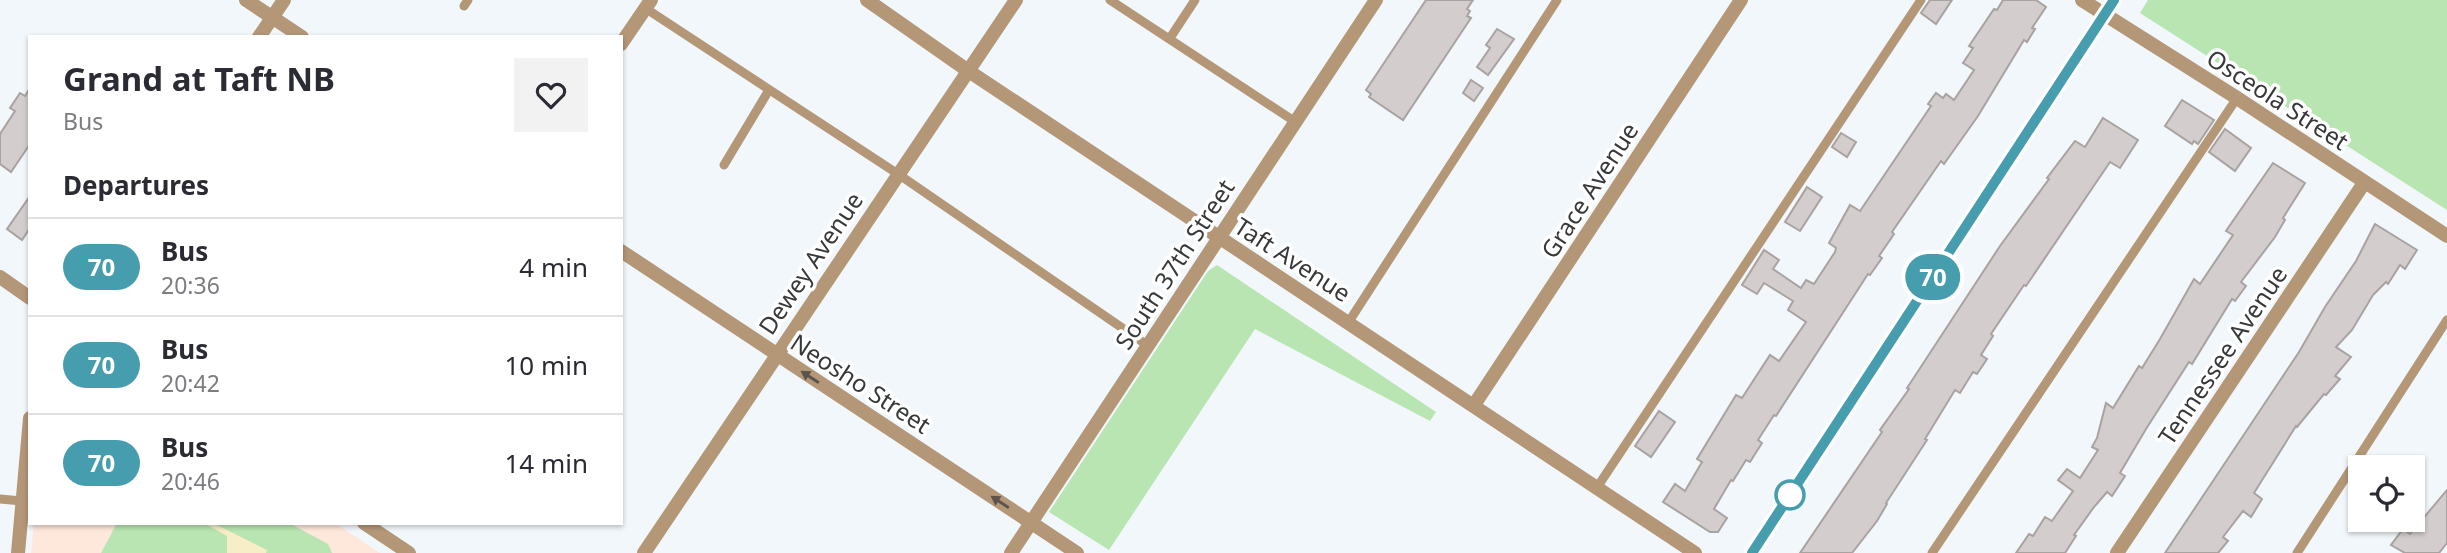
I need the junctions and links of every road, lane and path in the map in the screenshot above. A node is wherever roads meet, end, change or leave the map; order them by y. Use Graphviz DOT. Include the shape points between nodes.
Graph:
graph roads {
  1 [pos="246,0"];
  2 [pos="284,0"];
  3 [pos="867,0"];
  4 [pos="1016,0"];
  5 [pos="1110,0"];
  6 [pos="1195,0"];
  7 [pos="1376,0"];
  8 [pos="1558,0"];
  9 [pos="1741,0"];
  10 [pos="1921,0"];
  11 [pos="2082,0"];
  12 [pos="2114,0"];
  13 [pos="648,4"];
  14 [pos="2105,14"];
  15 [pos="272,17"];
  16 [pos="260,35"];
  17 [pos="299,35"];
  18 [pos="1170,38"];
  19 [pos="623,41"];
  20 [pos="967,70"];
  21 [pos="769,90"];
  22 [pos="2237,98"];
  23 [pos="1294,121"];
  24 [pos="724,165"];
  25 [pos="898,174"];
  26 [pos="2364,183"];
  27 [pos="2447,236"];
  28 [pos="1219,238"];
  29 [pos="623,252"];
  30 [pos="0,277"];
  31 [pos="28,297"];
  32 [pos="2447,320"];
  33 [pos="1348,323"];
  34 [pos="1147,345"];
  35 [pos="777,355"];
  36 [pos="1474,405"];
  37 [pos="28,439"];
  38 [pos="1598,486"];
  39 [pos="0,499"];
  40 [pos="22,501"];
  41 [pos="1032,523"];
  42 [pos="367,525"];
  43 [pos="18,553"];
  44 [pos="409,553"];
  45 [pos="644,553"];
  46 [pos="1011,553"];
  47 [pos="1077,553"];
  48 [pos="1695,553"];
  49 [pos="1752,553"];
  50 [pos="1932,553"];
  51 [pos="2118,553"];
  52 [pos="2297,553"];
  1 -- 15 [label="street"];
  2 -- 15 [label="street"];
  3 -- 20 [label="street, Taft Avenue"];
  4 -- 20 [label="street, Dewey Avenue"];
  5 -- 18 [label="lane"];
  6 -- 18 [label="lane"];
  7 -- 23 [label="street, South 37th Street"];
  8 -- 33 [label="lane"];
  9 -- 36 [label="street, Grace Avenue"];
  10 -- 38 [label="lane"];
  11 -- 14 [label="street, Osceola Street"];
  12 -- 14 [label="main road"];
  13 -- 19 [label="street"];
  13 -- 21 [label="lane"];
  14 -- 22 [label="street, Osceola Street"];
  14 -- 49 [label="main road"];
  15 -- 16 [label="street"];
  15 -- 17 [label="street"];
  18 -- 23 [label="lane"];
  20 -- 25 [label="street, Dewey Avenue"];
  20 -- 28 [label="street, Taft Avenue"];
  21 -- 24 [label="lane"];
  21 -- 25 [label="lane"];
  22 -- 26 [label="street, Osceola Street"];
  22 -- 50 [label="lane"];
  23 -- 28 [label="street, South 37th Street"];
  25 -- 34 [label="lane"];
  25 -- 35 [label="street, Dewey Avenue"];
  26 -- 27 [label="street, Osceola Street"];
  26 -- 51 [label="street, Tennessee Avenue"];
  28 -- 33 [label="street, Taft Avenue"];
  28 -- 34 [label="street, South 37th Street"];
  29 -- 35 [label="street, Neosho Street"];
  30 -- 31 [label="street"];
  32 -- 52 [label="lane"];
  33 -- 36 [label="street, Taft Avenue"];
  34 -- 41 [label="street, South 37th Street"];
  41 -- 35 [label="street, Neosho Street, one-way"];
  35 -- 45 [label="street, Dewey Avenue"];
  36 -- 38 [label="street, Taft Avenue"];
  37 -- 40 [label="street"];
  38 -- 48 [label="street, Taft Avenue"];
  39 -- 40 [label="lane"];
  40 -- 43 [label="street"];
  41 -- 46 [label="street, South 37th Street"];
  41 -- 47 [label="street, Neosho Street"];
  42 -- 44 [label="street"];
}
